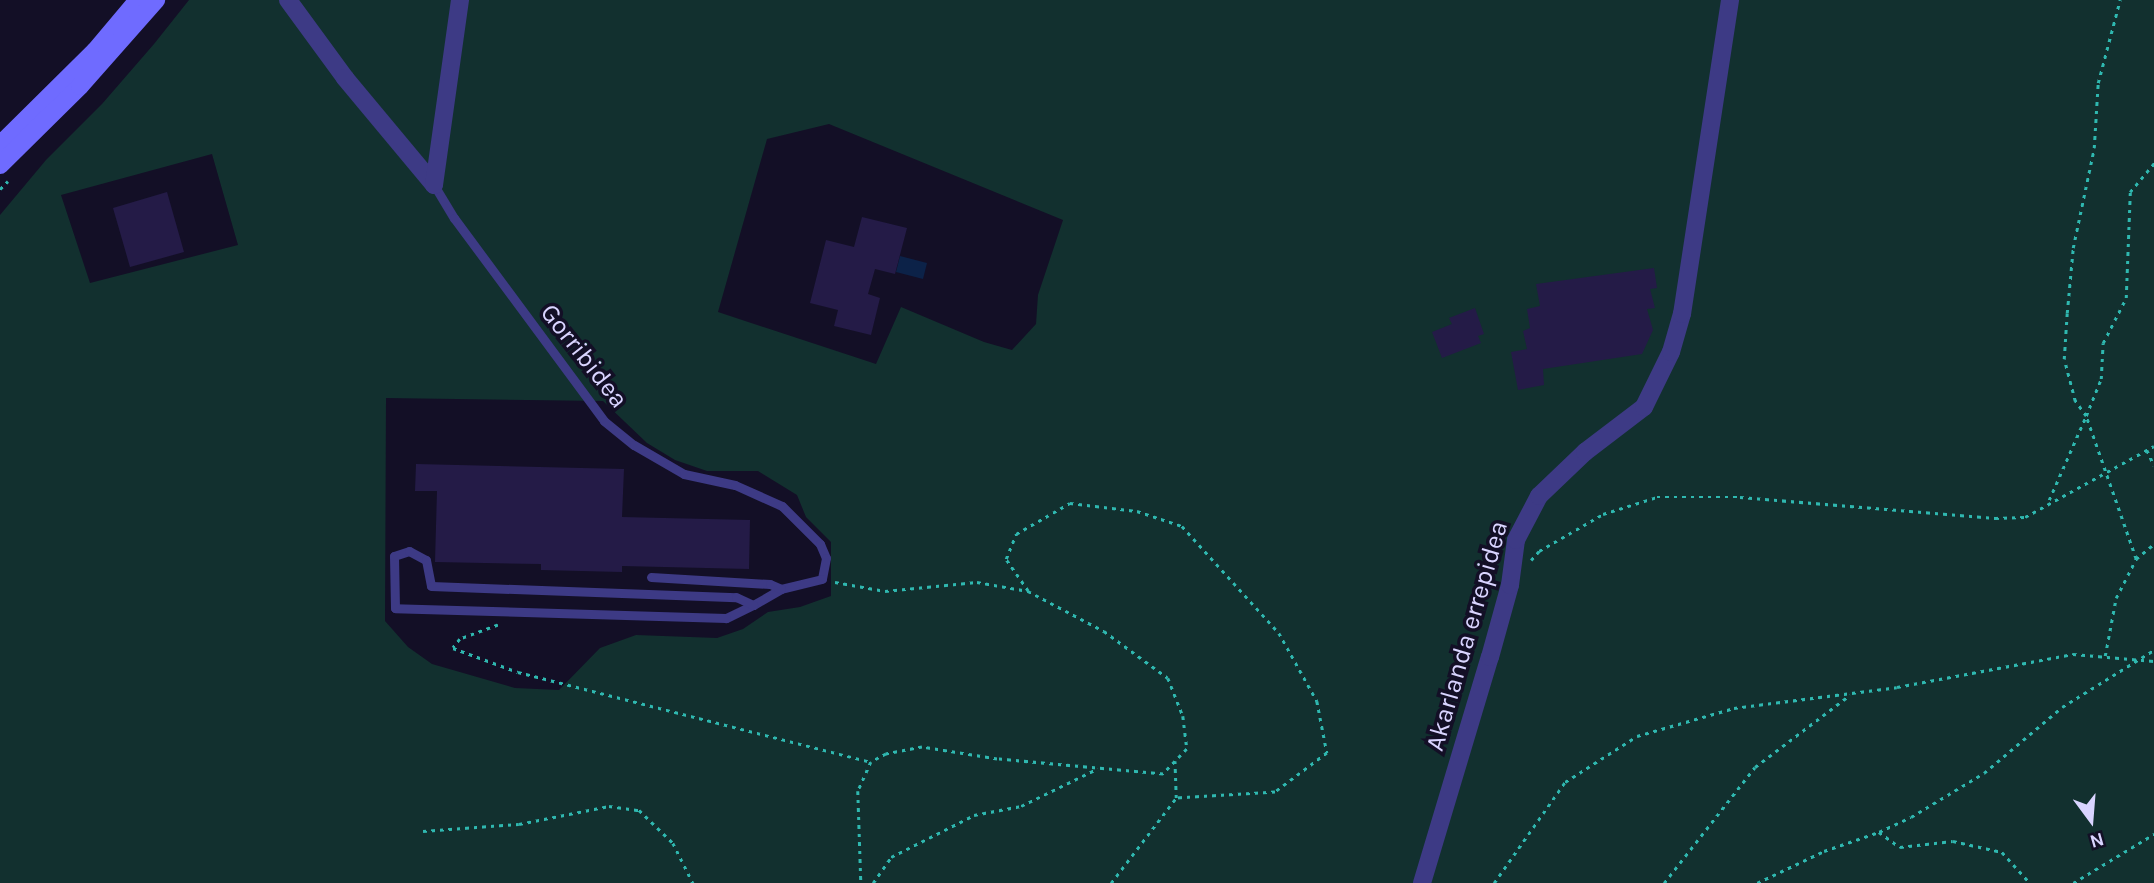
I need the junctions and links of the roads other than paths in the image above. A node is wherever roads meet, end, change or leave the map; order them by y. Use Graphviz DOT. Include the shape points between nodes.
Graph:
graph roads {
  1 [pos="138,0"];
  2 [pos="156,0"];
  3 [pos="288,0"];
  4 [pos="460,0"];
  5 [pos="1730,0"];
  6 [pos="0,145"];
  7 [pos="0,165"];
  8 [pos="434,185"];
  9 [pos="651,577"];
  10 [pos="781,589"];
  11 [pos="753,606"];
  12 [pos="1422,883"];
  1 -- 6 [label="main road" via="95,51"];
  2 -- 7 [label="main road" via="80,86"];
  3 -- 8 [label="street" via="345,78"];
  4 -- 8 [label="street"];
  5 -- 12 [label="street, Akarlanda errepidea" via="1682,314 1671,352 1644,407 1585,452 1539,496 1516,540 1510,585"];
  8 -- 10 [label="lane, Gorribidea" via="604,421 684,474 735,485 782,506 820,544 826,558 822,579"];
  9 -- 10 [label="lane" via="771,584"];
  10 -- 11 [label="lane"];
  11 -- 11 [label="lane" via="726,618 395,608 394,556 409,551 426,560 431,586 736,597"];
}
